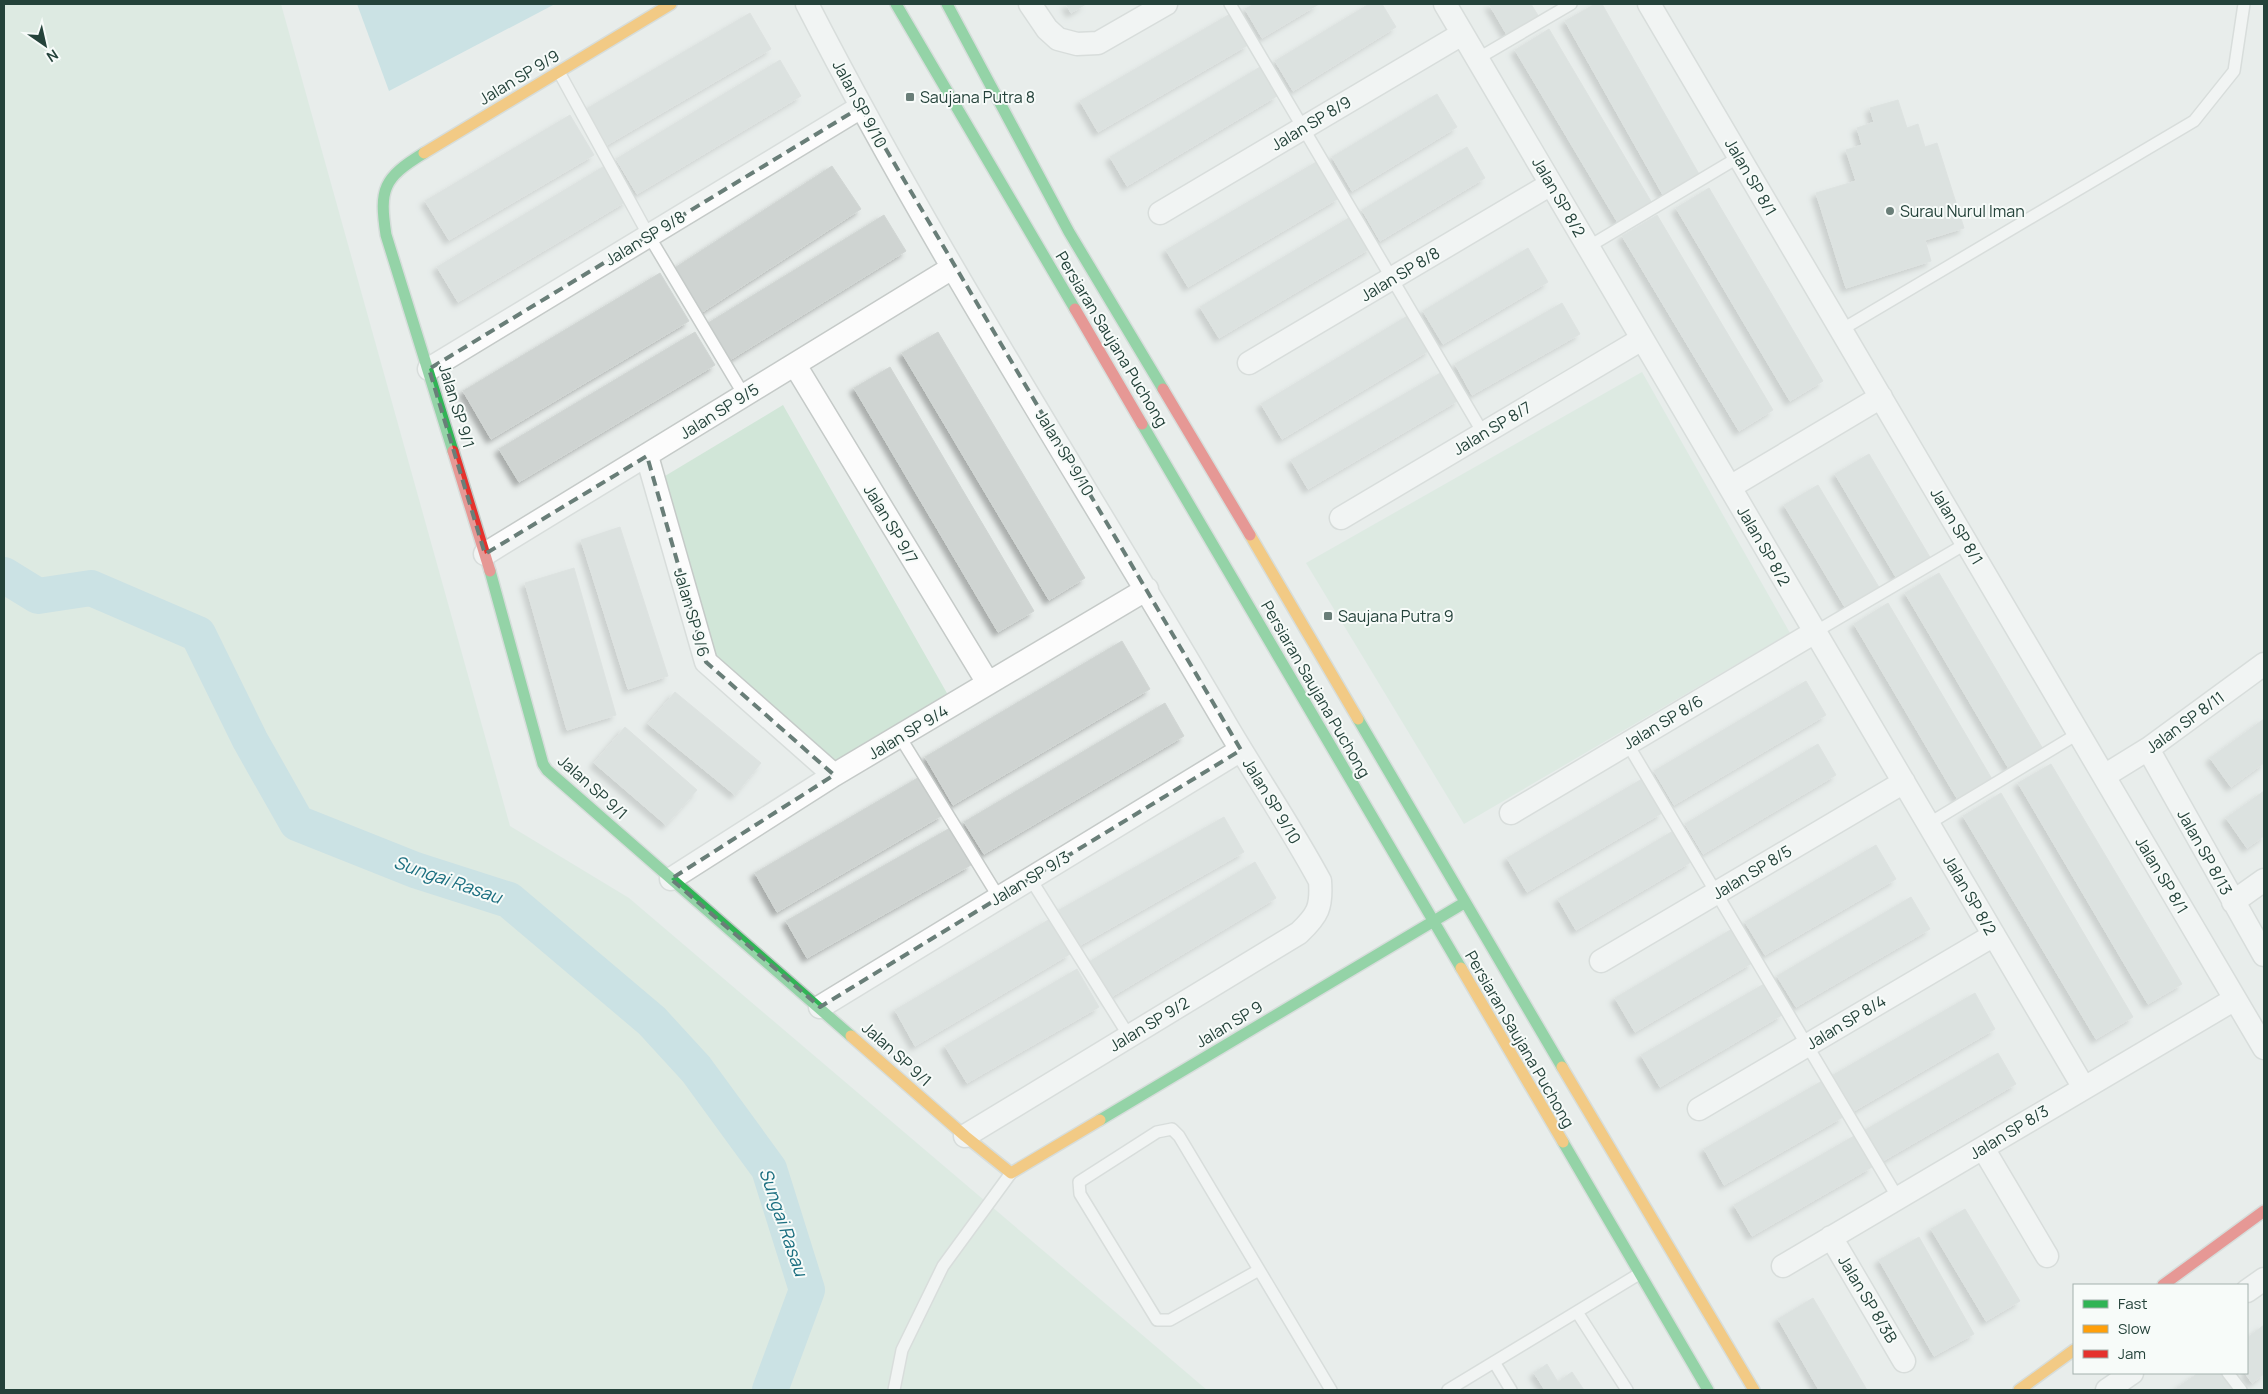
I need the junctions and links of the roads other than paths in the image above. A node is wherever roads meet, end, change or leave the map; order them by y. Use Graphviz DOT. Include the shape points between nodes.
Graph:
graph roads {
  1 [pos="671,4"];
  2 [pos="807,4"];
  3 [pos="896,4"];
  4 [pos="947,4"];
  5 [pos="1030,4"];
  6 [pos="1166,4"];
  7 [pos="1230,4"];
  8 [pos="1445,4"];
  9 [pos="1571,4"];
  10 [pos="1649,4"];
  11 [pos="2244,4"];
  12 [pos="1462,34"];
  13 [pos="1477,59"];
  14 [pos="559,72"];
  15 [pos="860,107"];
  16 [pos="1303,128"];
  17 [pos="1739,157"];
  18 [pos="387,181"];
  19 [pos="1551,184"];
  20 [pos="1160,213"];
  21 [pos="649,236"];
  22 [pos="1588,247"];
  23 [pos="952,268"];
  24 [pos="1392,279"];
  25 [pos="1841,330"];
  26 [pos="1642,339"];
  27 [pos="1249,363"];
  28 [pos="795,365"];
  29 [pos="429,369"];
  30 [pos="744,395"];
  31 [pos="1881,397"];
  32 [pos="1483,434"];
  33 [pos="647,456"];
  34 [pos="1730,487"];
  35 [pos="1341,518"];
  36 [pos="1967,543"];
  37 [pos="485,554"];
  38 [pos="1147,589"];
  39 [pos="1815,632"];
  40 [pos="2264,664"];
  41 [pos="988,684"];
  42 [pos="2079,733"];
  43 [pos="900,737"];
  44 [pos="1627,743"];
  45 [pos="2148,749"];
  46 [pos="1241,750"];
  47 [pos="834,775"];
  48 [pos="2104,776"];
  49 [pos="1904,782"];
  50 [pos="1511,813"];
  51 [pos="1928,824"];
  52 [pos="1030,878"];
  53 [pos="671,879"];
  54 [pos="2264,880"];
  55 [pos="1717,893"];
  56 [pos="998,896"];
  57 [pos="1321,901"];
  58 [pos="2233,902"];
  59 [pos="1464,904"];
  60 [pos="1432,921"];
  61 [pos="1994,935"];
  62 [pos="2264,955"];
  63 [pos="1601,961"];
  64 [pos="2235,999"];
  65 [pos="820,1007"];
  66 [pos="1129,1036"];
  67 [pos="1808,1045"];
  68 [pos="2264,1048"];
  69 [pos="2084,1088"];
  70 [pos="1699,1109"];
  71 [pos="965,1136"];
  72 [pos="1984,1148"];
  73 [pos="1011,1173"];
  74 [pos="1898,1198"];
  75 [pos="2264,1211"];
  76 [pos="1831,1237"];
  77 [pos="2047,1256"];
  78 [pos="1783,1266"];
  79 [pos="1259,1270"];
  80 [pos="1639,1274"];
  81 [pos="2264,1278"];
  82 [pos="2164,1284"];
  83 [pos="2248,1290"];
  84 [pos="1577,1312"];
  85 [pos="2073,1351"];
  86 [pos="1904,1361"];
  87 [pos="1494,1362"];
  88 [pos="2131,1374"];
  89 [pos="2229,1374"];
  90 [pos="894,1390"];
  91 [pos="1331,1390"];
  92 [pos="1448,1390"];
  93 [pos="1511,1390"];
  94 [pos="1627,1390"];
  95 [pos="1708,1390"];
  96 [pos="1754,1390"];
  97 [pos="2019,1390"];
  98 [pos="2107,1390"];
  99 [pos="2241,1390"];
  1 -- 14 [label="street, Jalan SP 9/9"];
  2 -- 15 [label="street, Jalan SP 9/10"];
  3 -- 60 [label="street, Persiaran Saujana Puchong"];
  4 -- 59 [label="street, Persiaran Saujana Puchong" via="1069,232 1306,629"];
  5 -- 6 [label="street" via="1058,39 1077,44 1098,43"];
  7 -- 16 [label="lane"];
  8 -- 12 [label="street, Jalan SP 8/2"];
  9 -- 13 [label="lane"];
  10 -- 17 [label="street, Jalan SP 8/1"];
  11 -- 25 [label="lane" via="2234,71 2194,121"];
  12 -- 13 [label="street, Jalan SP 8/2"];
  12 -- 16 [label="street, Jalan SP 8/9"];
  13 -- 19 [label="street, Jalan SP 8/2"];
  14 -- 18 [label="street, Jalan SP 9/9" via="406,164"];
  14 -- 21 [label="lane"];
  15 -- 21 [label="street, Jalan SP 9/8"];
  15 -- 23 [label="street, Jalan SP 9/10"];
  16 -- 20 [label="street, Jalan SP 8/9"];
  16 -- 24 [label="lane"];
  17 -- 22 [label="lane"];
  17 -- 25 [label="street, Jalan SP 8/1"];
  18 -- 29 [label="street, Jalan SP 9/1" via="381,201 386,235"];
  19 -- 22 [label="street, Jalan SP 8/2"];
  19 -- 24 [label="street, Jalan SP 8/8"];
  21 -- 29 [label="street, Jalan SP 9/8"];
  21 -- 30 [label="lane"];
  22 -- 26 [label="street, Jalan SP 8/2"];
  23 -- 28 [label="street, Jalan SP 9/5"];
  23 -- 38 [label="street, Jalan SP 9/10"];
  24 -- 27 [label="street, Jalan SP 8/8"];
  24 -- 32 [label="lane"];
  25 -- 31 [label="street, Jalan SP 8/1"];
  26 -- 32 [label="street, Jalan SP 8/7"];
  26 -- 34 [label="street, Jalan SP 8/2"];
  28 -- 30 [label="street, Jalan SP 9/5"];
  28 -- 41 [label="street, Jalan SP 9/7"];
  29 -- 37 [label="street, Jalan SP 9/1"];
  30 -- 33 [label="street, Jalan SP 9/5"];
  31 -- 34 [label="street"];
  31 -- 36 [label="street, Jalan SP 8/1"];
  32 -- 35 [label="street, Jalan SP 8/7"];
  33 -- 37 [label="street, Jalan SP 9/5"];
  33 -- 47 [label="street, Jalan SP 9/6" via="706,662"];
  34 -- 39 [label="street, Jalan SP 8/2"];
  36 -- 39 [label="lane"];
  36 -- 42 [label="street, Jalan SP 8/1"];
  37 -- 53 [label="street, Jalan SP 9/1" via="545,768"];
  38 -- 41 [label="street, Jalan SP 9/4"];
  38 -- 46 [label="street, Jalan SP 9/10"];
  39 -- 44 [label="street, Jalan SP 8/6"];
  39 -- 49 [label="street, Jalan SP 8/2"];
  40 -- 45 [label="street, Jalan SP 8/11"];
  41 -- 43 [label="street, Jalan SP 9/4"];
  42 -- 48 [label="street, Jalan SP 8/1"];
  42 -- 51 [label="lane"];
  43 -- 47 [label="street, Jalan SP 9/4"];
  43 -- 56 [label="lane"];
  44 -- 50 [label="street, Jalan SP 8/6"];
  44 -- 55 [label="lane"];
  45 -- 48 [label="street, Jalan SP 8/11"];
  45 -- 58 [label="street, Jalan SP 8/13"];
  46 -- 52 [label="street, Jalan SP 9/3"];
  46 -- 57 [label="street, Jalan SP 9/10" via="1320,880"];
  47 -- 53 [label="street, Jalan SP 9/4"];
  48 -- 64 [label="street, Jalan SP 8/1"];
  49 -- 51 [label="street, Jalan SP 8/2"];
  49 -- 55 [label="street, Jalan SP 8/5"];
  51 -- 61 [label="street, Jalan SP 8/2"];
  52 -- 56 [label="street, Jalan SP 9/3"];
  52 -- 66 [label="lane"];
  53 -- 65 [label="street, Jalan SP 9/1"];
  54 -- 58 [label="street"];
  55 -- 63 [label="street, Jalan SP 8/5"];
  55 -- 67 [label="lane"];
  56 -- 65 [label="street, Jalan SP 9/3"];
  57 -- 66 [label="street, Jalan SP 9/2" via="1314,919 1299,933"];
  58 -- 62 [label="street, Jalan SP 8/13"];
  59 -- 60 [label="street, Jalan SP 9"];
  59 -- 96 [label="street, Persiaran Saujana Puchong"];
  60 -- 73 [label="street, Jalan SP 9"];
  60 -- 80 [label="street, Persiaran Saujana Puchong"];
  61 -- 67 [label="street, Jalan SP 8/4"];
  61 -- 69 [label="street, Jalan SP 8/2"];
  64 -- 68 [label="street, Jalan SP 8/1"];
  64 -- 69 [label="street, Jalan SP 8/3"];
  65 -- 71 [label="street, Jalan SP 9/1"];
  66 -- 71 [label="street, Jalan SP 9/2"];
  67 -- 70 [label="street, Jalan SP 8/4"];
  67 -- 74 [label="lane"];
  69 -- 72 [label="street, Jalan SP 8/3"];
  71 -- 73 [label="street, Jalan SP 9/1"];
  72 -- 74 [label="street, Jalan SP 8/3"];
  72 -- 77 [label="street"];
  73 -- 90 [label="lane" via="943,1266 902,1350"];
  74 -- 76 [label="street, Jalan SP 8/3"];
  75 -- 82 [label="street"];
  76 -- 78 [label="street, Jalan SP 8/3"];
  76 -- 86 [label="street, Jalan SP 8/3B"];
  79 -- 79 [label="lane" via="1179,1136 1172,1130 1157,1132 1079,1182 1080,1194 1157,1320 1170,1320"];
  79 -- 91 [label="lane"];
  80 -- 84 [label="lane"];
  80 -- 95 [label="street, Persiaran Saujana Puchong"];
  81 -- 83 [label="street"];
  84 -- 87 [label="lane"];
  84 -- 94 [label="lane"];
  85 -- 97 [label="street"];
  87 -- 92 [label="lane"];
  87 -- 93 [label="lane"];
  88 -- 98 [label="street"];
  89 -- 99 [label="lane"];
}
